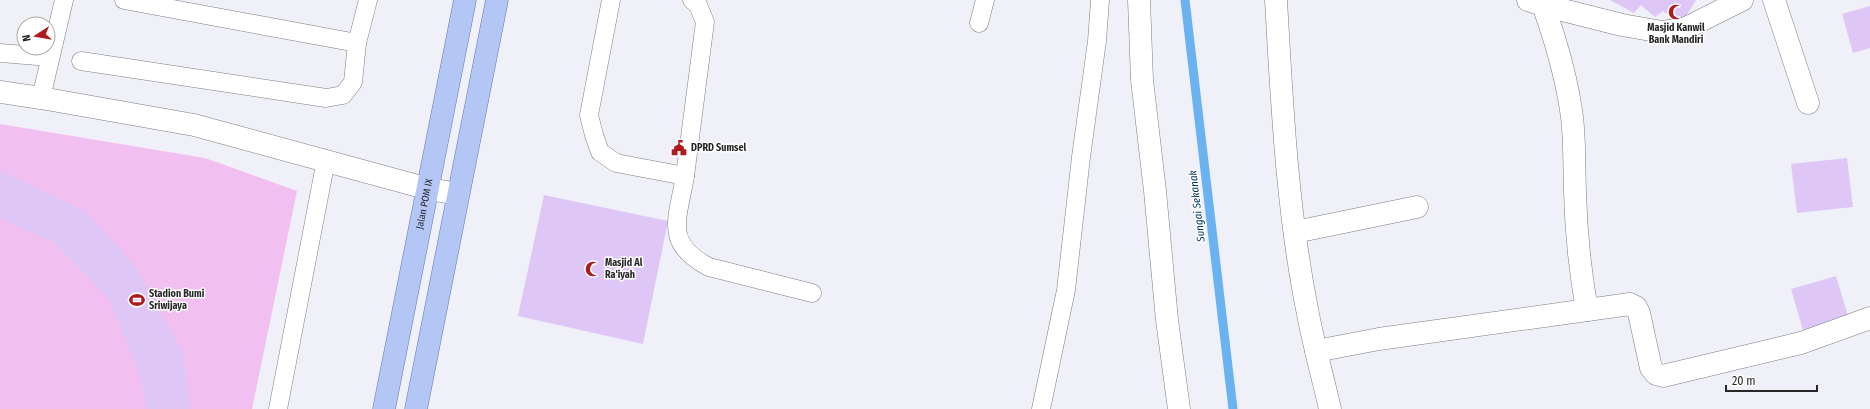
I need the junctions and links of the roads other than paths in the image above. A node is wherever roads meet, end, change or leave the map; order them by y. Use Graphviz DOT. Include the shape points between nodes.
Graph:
graph roads {
  1 [pos="64,0"];
  2 [pos="124,0"];
  3 [pos="368,0"];
  4 [pos="465,0"];
  5 [pos="497,0"];
  6 [pos="611,0"];
  7 [pos="692,0"];
  8 [pos="985,0"];
  9 [pos="1100,0"];
  10 [pos="1139,0"];
  11 [pos="1276,0"];
  12 [pos="1742,0"];
  13 [pos="1774,0"];
  14 [pos="1536,3"];
  15 [pos="979,23"];
  16 [pos="357,43"];
  17 [pos="0,53"];
  18 [pos="48,57"];
  19 [pos="81,61"];
  20 [pos="0,92"];
  21 [pos="39,98"];
  22 [pos="1808,103"];
  23 [pos="326,160"];
  24 [pos="685,176"];
  25 [pos="429,189"];
  26 [pos="458,194"];
  27 [pos="1417,207"];
  28 [pos="1295,232"];
  29 [pos="812,293"];
  30 [pos="1587,310"];
  31 [pos="1870,318"];
  32 [pos="1316,351"];
  33 [pos="278,409"];
  34 [pos="384,409"];
  35 [pos="416,409"];
  36 [pos="1041,409"];
  37 [pos="1179,409"];
  38 [pos="1330,409"];
  1 -- 18 [label="lane"];
  2 -- 16 [label="lane"];
  3 -- 16 [label="lane"];
  4 -- 25 [label="main road, Jalan POM IX"];
  5 -- 26 [label="main road"];
  6 -- 24 [label="lane" via="589,115 600,152 616,164"];
  7 -- 24 [label="lane" via="698,5 704,22"];
  8 -- 15 [label="lane"];
  9 -- 36 [label="lane" via="1066,290"];
  10 -- 37 [label="street" via="1142,80"];
  11 -- 28 [label="street"];
  12 -- 14 [label="street" via="1684,29 1662,32 1622,25"];
  13 -- 22 [label="street"];
  14 -- 30 [label="street" via="1563,70 1572,115 1577,239"];
  16 -- 19 [label="lane" via="353,82 343,95 326,98"];
  17 -- 18 [label="lane"];
  18 -- 21 [label="lane"];
  20 -- 21 [label="street"];
  21 -- 23 [label="street" via="194,125"];
  23 -- 25 [label="street"];
  23 -- 33 [label="lane"];
  24 -- 29 [label="lane" via="676,231 683,248 694,259 709,267"];
  25 -- 26 [label="street"];
  25 -- 34 [label="main road, Jalan POM IX"];
  26 -- 35 [label="main road"];
  27 -- 28 [label="street"];
  28 -- 32 [label="street"];
  30 -- 31 [label="street" via="1630,304 1636,307 1651,368 1656,374 1663,376 1801,343"];
  30 -- 32 [label="street" via="1379,339"];
  32 -- 38 [label="street"];
}
